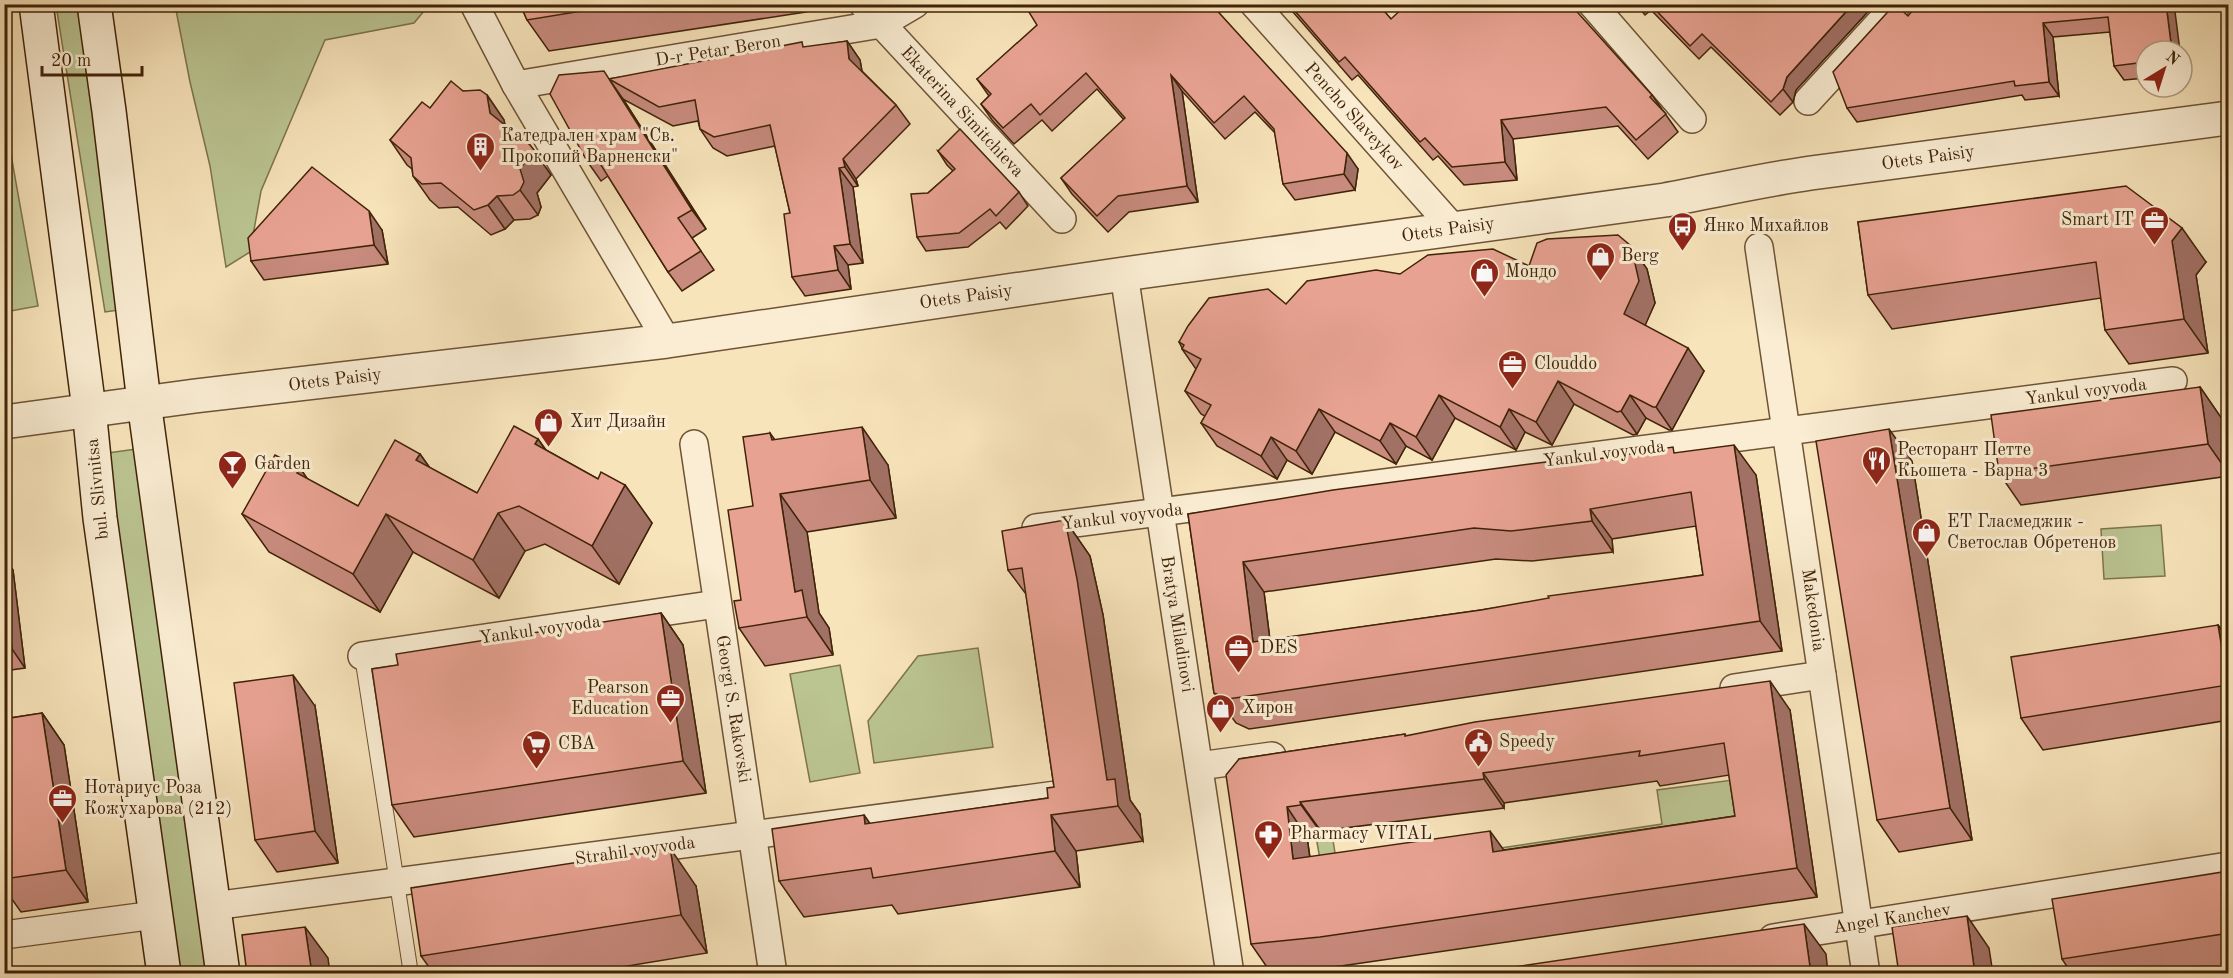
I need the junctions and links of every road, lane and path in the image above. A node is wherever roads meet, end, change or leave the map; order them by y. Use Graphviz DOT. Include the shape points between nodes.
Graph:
graph roads {
  1 [pos="36,4"];
  2 [pos="94,4"];
  3 [pos="474,4"];
  4 [pos="862,4"];
  5 [pos="915,4"];
  6 [pos="1254,4"];
  7 [pos="1592,4"];
  8 [pos="1897,4"];
  9 [pos="881,24"];
  10 [pos="516,85"];
  11 [pos="1808,101"];
  12 [pos="1692,118"];
  13 [pos="2229,118"];
  14 [pos="1062,219"];
  15 [pos="1454,229"];
  16 [pos="1759,247"];
  17 [pos="1124,274"];
  18 [pos="667,341"];
  19 [pos="2173,381"];
  20 [pos="144,402"];
  21 [pos="89,409"];
  22 [pos="4,422"];
  23 [pos="1786,431"];
  24 [pos="693,444"];
  25 [pos="1161,512"];
  26 [pos="1036,528"];
  27 [pos="717,604"];
  28 [pos="362,656"];
  29 [pos="1822,675"];
  30 [pos="1705,693"];
  31 [pos="1293,753"];
  32 [pos="1199,766"];
  33 [pos="1056,795"];
  34 [pos="752,835"];
  35 [pos="2229,866"];
  36 [pos="397,883"];
  37 [pos="213,906"];
  38 [pos="155,915"];
  39 [pos="1859,924"];
  40 [pos="4,935"];
  41 [pos="1754,941"];
  42 [pos="164,974"];
  43 [pos="223,974"];
  44 [pos="411,974"];
  45 [pos="773,974"];
  46 [pos="1230,974"];
  47 [pos="1866,974"];
  1 -- 21 [label="street, bul. Slivnitsa"];
  2 -- 20 [label="street"];
  3 -- 10 [label="street"];
  4 -- 9 [label="street, Ekaterina Simitchieva"];
  5 -- 9 [label="street, D-r Petar Beron"];
  6 -- 15 [label="street, Pencho Slaveykov"];
  7 -- 12 [label="street"];
  8 -- 11 [label="street"];
  9 -- 10 [label="street, D-r Petar Beron"];
  9 -- 14 [label="street, Ekaterina Simitchieva"];
  10 -- 18 [label="street"];
  13 -- 15 [label="street, Otets Paisiy" via="1810,173 1665,200"];
  15 -- 17 [label="street, Otets Paisiy"];
  16 -- 23 [label="street, Makedonia"];
  17 -- 18 [label="street, Otets Paisiy"];
  17 -- 25 [label="street, Bratya Miladinovi"];
  18 -- 20 [label="street, Otets Paisiy"];
  19 -- 23 [label="street, Yankul voyvoda"];
  20 -- 21 [label="street, Otets Paisiy"];
  20 -- 37 [label="street"];
  21 -- 22 [label="street, Otets Paisiy"];
  21 -- 38 [label="street, bul. Slivnitsa"];
  23 -- 25 [label="street, Yankul voyvoda"];
  23 -- 29 [label="street, Makedonia"];
  24 -- 27 [label="street, Georgi S. Rakovski"];
  25 -- 26 [label="street, Yankul voyvoda"];
  25 -- 32 [label="street, Bratya Miladinovi"];
  27 -- 28 [label="street, Yankul voyvoda"];
  27 -- 34 [label="street, Georgi S. Rakovski"];
  28 -- 36 [label="lane"];
  29 -- 30 [label="street"];
  29 -- 39 [label="street, Makedonia"];
  31 -- 32 [label="street"];
  32 -- 46 [label="street, Bratya Miladinovi"];
  33 -- 34 [label="street, Strahil voyvoda"];
  34 -- 36 [label="street, Strahil voyvoda"];
  34 -- 45 [label="street, Georgi S. Rakovski"];
  35 -- 39 [label="street, Angel Kanchev"];
  36 -- 37 [label="street, Strahil voyvoda"];
  36 -- 44 [label="lane"];
  37 -- 43 [label="street"];
  38 -- 40 [label="street"];
  38 -- 42 [label="street, bul. Slivnitsa"];
  39 -- 41 [label="street, Angel Kanchev"];
  39 -- 47 [label="street, Makedonia"];
}
